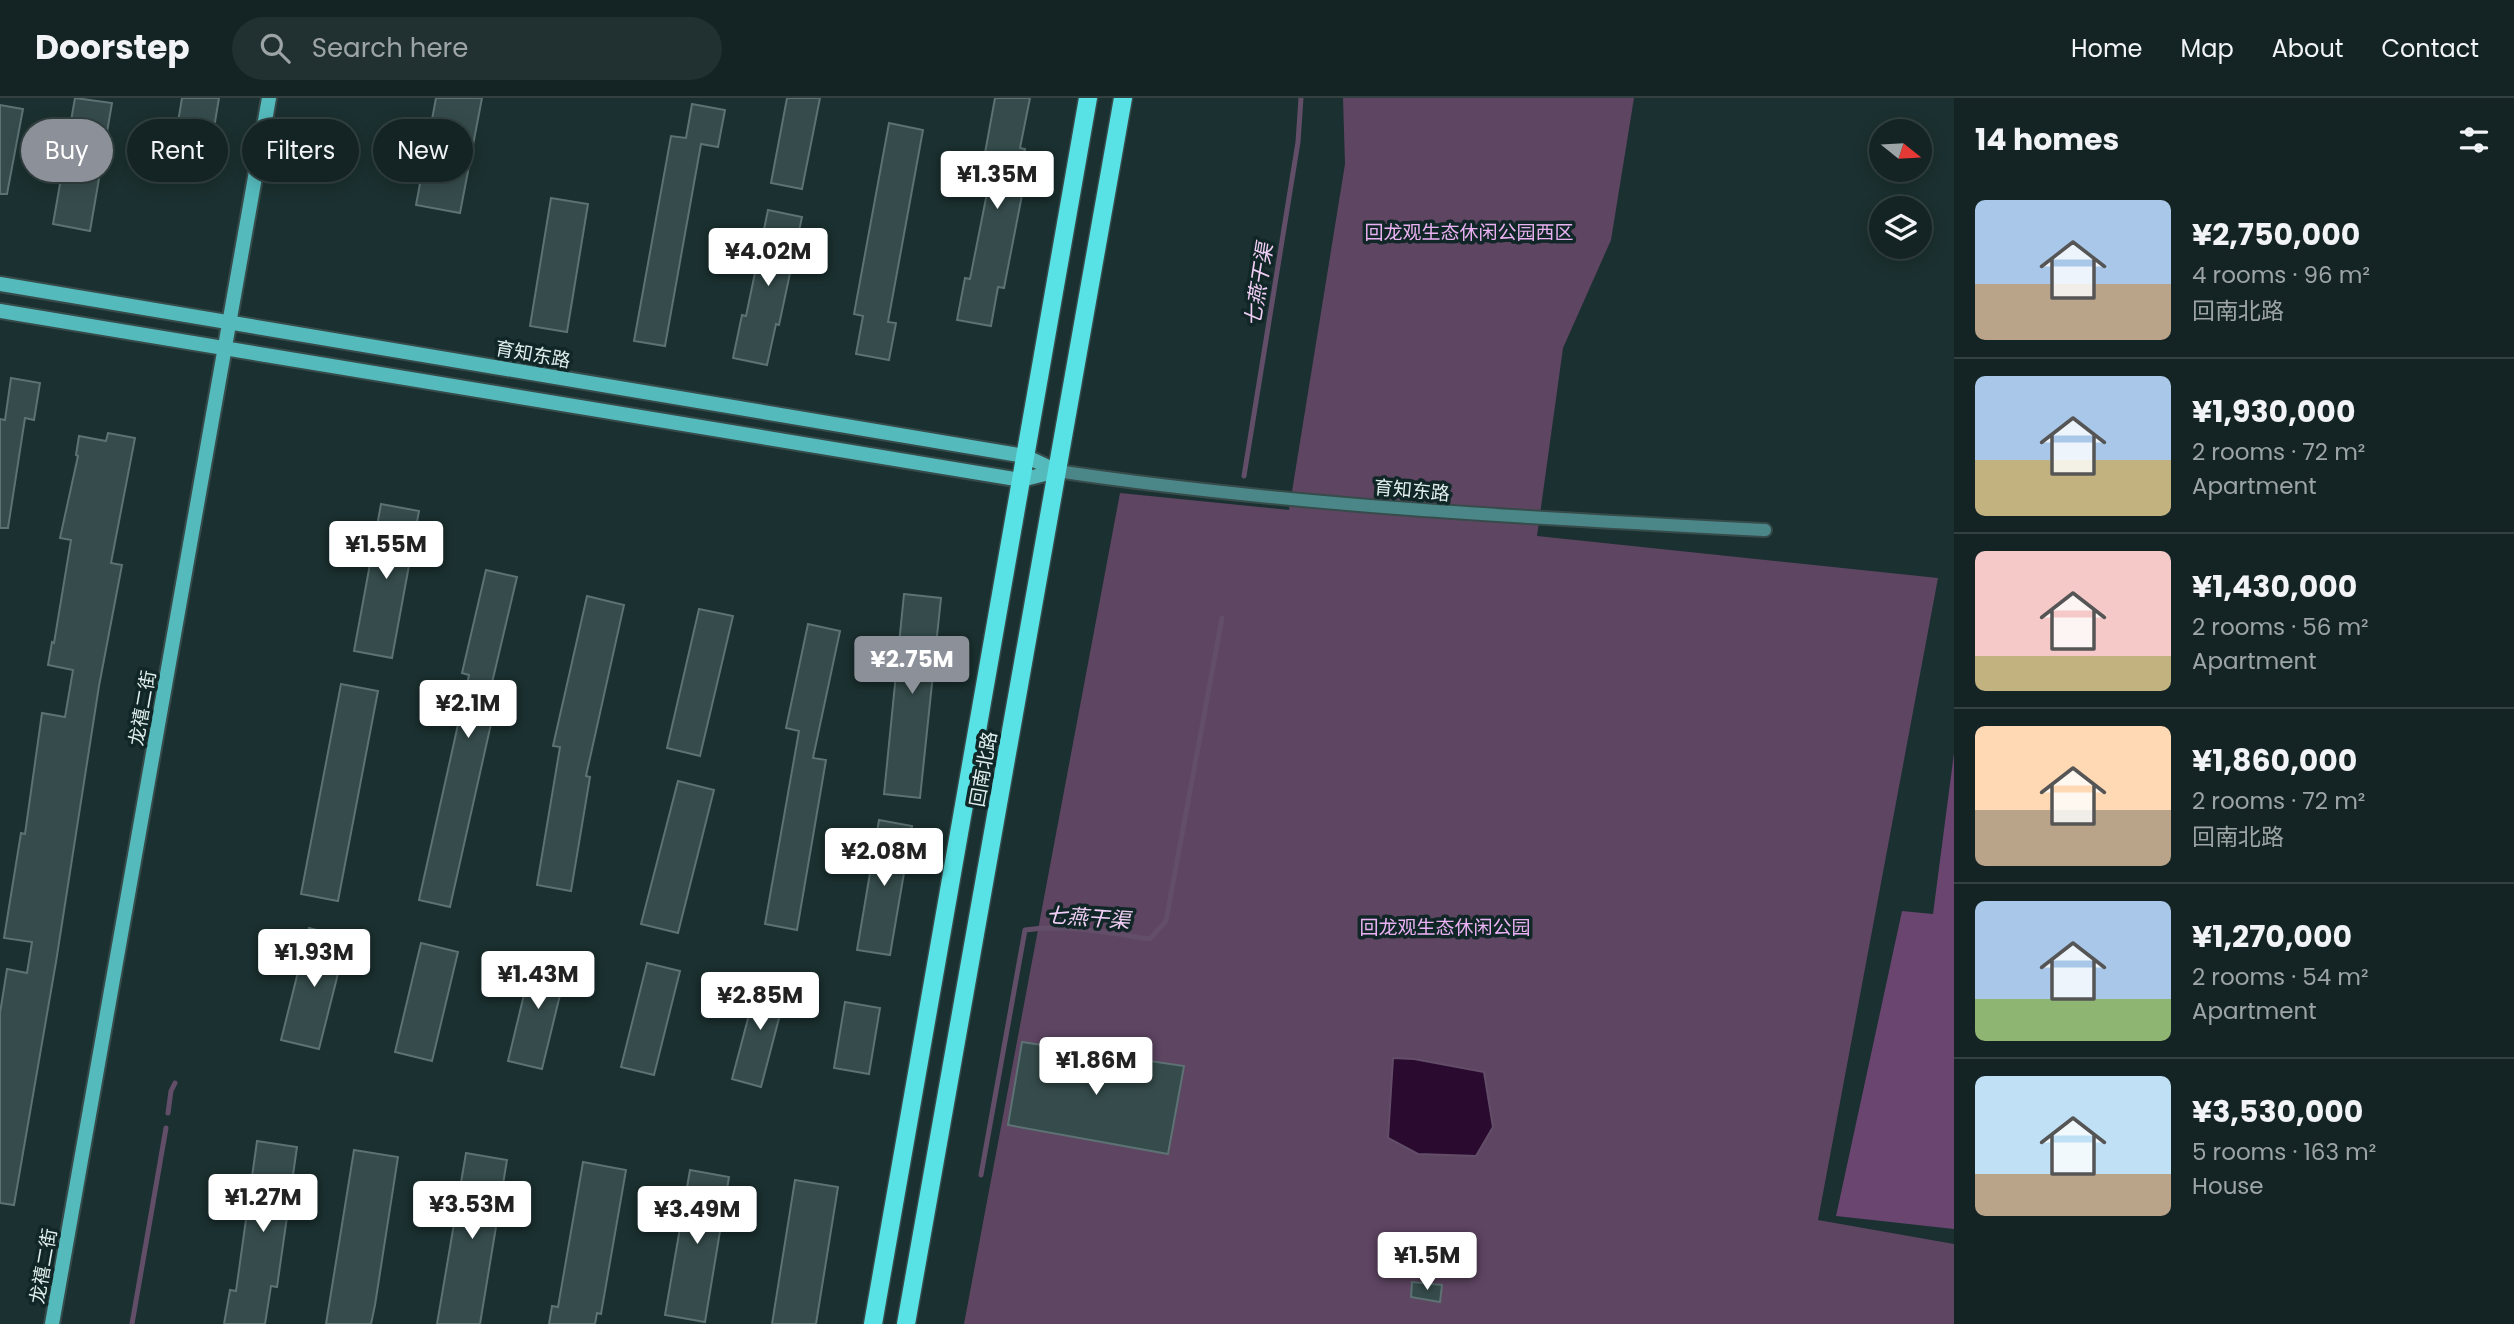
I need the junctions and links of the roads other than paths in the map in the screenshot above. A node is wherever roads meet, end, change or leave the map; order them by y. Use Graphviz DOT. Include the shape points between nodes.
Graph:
graph roads {
  1 [pos="269,98"];
  2 [pos="1088,98"];
  3 [pos="1123,98"];
  4 [pos="0,284"];
  5 [pos="0,311"];
  6 [pos="229,322"];
  7 [pos="225,348"];
  8 [pos="1025,456"];
  9 [pos="1057,471"];
  10 [pos="1021,480"];
  11 [pos="1765,530"];
  12 [pos="52,1324"];
  13 [pos="873,1324"];
  14 [pos="906,1324"];
  1 -- 6 [label="main road, 龙禧二街"];
  2 -- 8 [label="main road, 回南北路"];
  3 -- 9 [label="main road, 回南北路"];
  4 -- 6 [label="main road, 育知东路"];
  5 -- 7 [label="main road, 育知东路"];
  6 -- 7 [label="main road, 龙禧二街"];
  6 -- 8 [label="main road, 育知东路"];
  7 -- 10 [label="main road, 育知东路"];
  7 -- 12 [label="main road, 龙禧二街"];
  8 -- 9 [label="main road, 育知东路"];
  8 -- 10 [label="main road, 回南北路"];
  9 -- 10 [label="main road, 育知东路"];
  9 -- 11 [label="street, 育知东路" via="1198,490 1491,516"];
  9 -- 14 [label="main road, 回南北路"];
  10 -- 13 [label="main road, 回南北路"];
}
